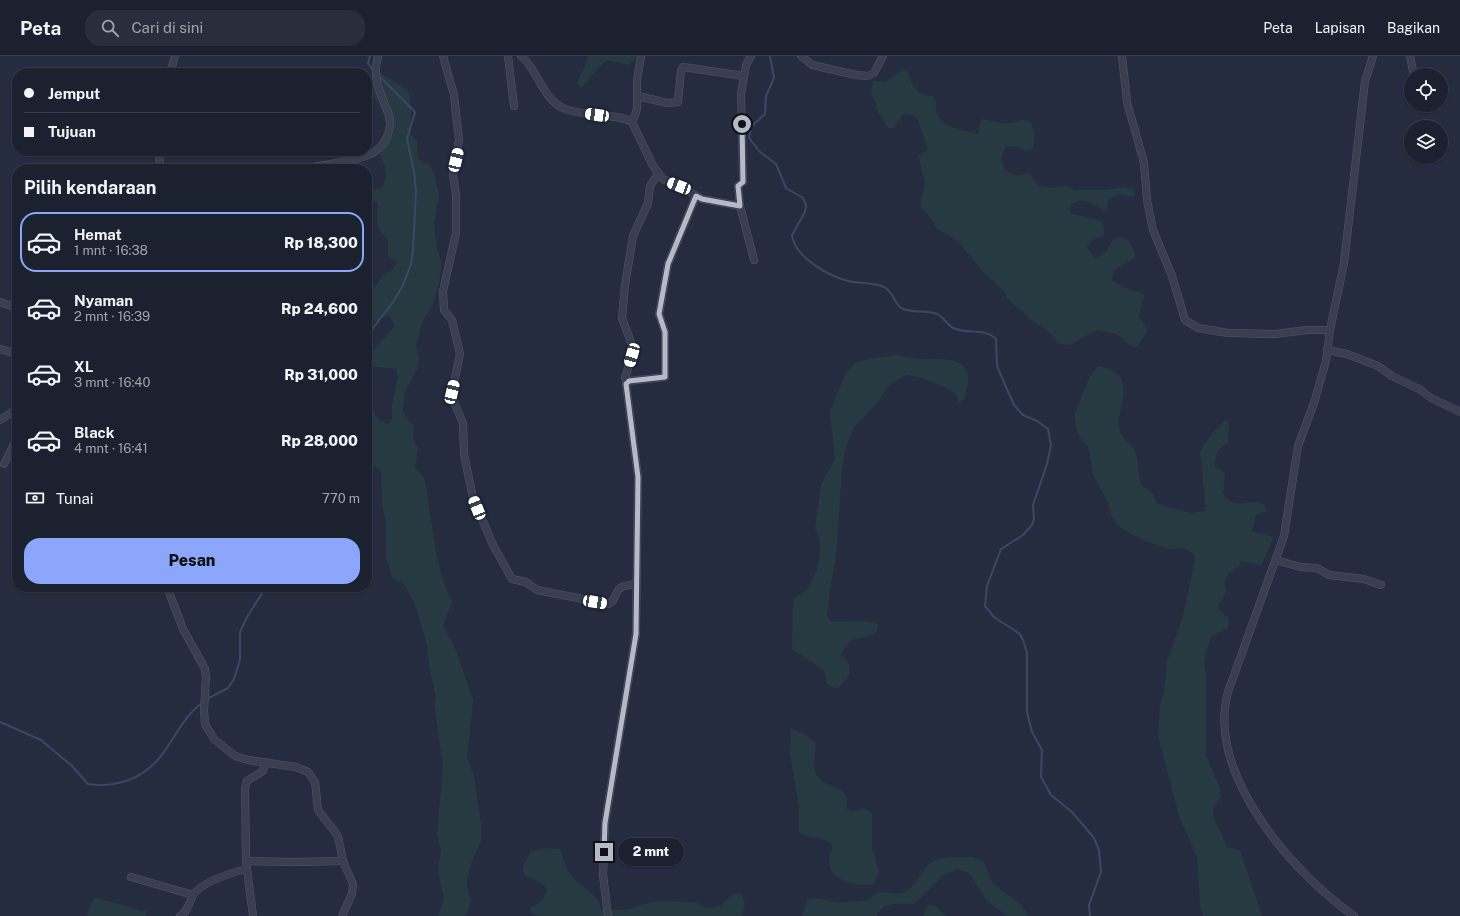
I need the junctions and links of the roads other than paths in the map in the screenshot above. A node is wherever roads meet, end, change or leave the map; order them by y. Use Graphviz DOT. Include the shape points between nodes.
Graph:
graph roads {
  1 [pos="175,56"];
  2 [pos="378,56"];
  3 [pos="443,56"];
  4 [pos="508,56"];
  5 [pos="521,56"];
  6 [pos="641,56"];
  7 [pos="753,56"];
  8 [pos="801,56"];
  9 [pos="883,56"];
  10 [pos="1122,56"];
  11 [pos="1373,56"];
  12 [pos="1410,56"];
  13 [pos="171,68"];
  14 [pos="1412,68"];
  15 [pos="744,76"];
  16 [pos="638,96"];
  17 [pos="514,106"];
  18 [pos="630,120"];
  19 [pos="372,153"];
  20 [pos="344,156"];
  21 [pos="361,156"];
  22 [pos="344,160"];
  23 [pos="325,164"];
  24 [pos="658,174"];
  25 [pos="696,196"];
  26 [pos="740,206"];
  27 [pos="754,260"];
  28 [pos="0,302"];
  29 [pos="12,306"];
  30 [pos="1330,330"];
  31 [pos="0,349"];
  32 [pos="1327,350"];
  33 [pos="12,353"];
  34 [pos="628,382"];
  35 [pos="12,412"];
  36 [pos="1460,412"];
  37 [pos="0,420"];
  38 [pos="12,448"];
  39 [pos="4,464"];
  40 [pos="1276,560"];
  41 [pos="636,584"];
  42 [pos="1381,585"];
  43 [pos="168,592"];
  44 [pos="266,762"];
  45 [pos="342,861"];
  46 [pos="246,865"];
  47 [pos="131,877"];
  48 [pos="193,895"];
  49 [pos="180,916"];
  50 [pos="253,916"];
  51 [pos="342,916"];
  52 [pos="608,916"];
  53 [pos="1354,916"];
  1 -- 13 [label="street"];
  2 -- 19 [label="street" via="376,77 379,92 391,119 388,135 380,148"];
  3 -- 41 [label="street" via="454,95 458,140 453,175 457,203 456,233 445,277 444,310 452,320 460,354 452,392 454,404 463,423 464,454 473,498 493,545 512,579 526,582 537,590 608,604 612,603 621,586"];
  4 -- 17 [label="street"];
  5 -- 18 [label="street" via="546,92 562,108 578,113"];
  6 -- 16 [label="street"];
  7 -- 15 [label="street" via="746,65"];
  8 -- 9 [label="street" via="812,65 868,76 874,73"];
  10 -- 30 [label="street" via="1127,102 1144,163 1153,230 1172,276 1185,320 1198,328 1228,333 1275,334"];
  11 -- 30 [label="street" via="1365,81 1344,263"];
  12 -- 14 [label="street"];
  15 -- 16 [label="street" via="683,67 678,102 667,103"];
  15 -- 26 [label="street" via="741,94 743,182 738,186"];
  16 -- 18 [label="street" via="635,115"];
  18 -- 24 [label="street"];
  20 -- 22 [label="street"];
  21 -- 22 [label="street"];
  22 -- 23 [label="street"];
  24 -- 25 [label="street" via="662,179"];
  24 -- 34 [label="street" via="650,186 648,203 633,236 625,285 622,318 632,345 632,355 625,376"];
  25 -- 26 [label="street"];
  25 -- 34 [label="street" via="668,264 659,316 665,332 666,375 663,378"];
  26 -- 27 [label="street"];
  28 -- 29 [label="street"];
  30 -- 32 [label="street"];
  31 -- 33 [label="street"];
  32 -- 36 [label="street" via="1347,354 1378,366"];
  32 -- 40 [label="street" via="1321,380 1298,446 1286,528"];
  34 -- 41 [label="street" via="626,386 638,477"];
  35 -- 37 [label="street"];
  38 -- 39 [label="street"];
  40 -- 42 [label="street" via="1300,567 1317,568 1329,575 1364,579"];
  40 -- 53 [label="street" via="1225,703 1227,745 1251,806 1279,847"];
  41 -- 52 [label="street" via="636,640 605,823 603,875"];
  43 -- 44 [label="street" via="205,669 204,711 208,732 235,756"];
  44 -- 45 [label="street" via="296,767 311,776 317,791 318,810 338,836"];
  44 -- 46 [label="street" via="263,771 245,784"];
  45 -- 46 [label="street"];
  45 -- 51 [label="street" via="353,887"];
  46 -- 48 [label="street" via="215,880"];
  46 -- 50 [label="street"];
  47 -- 48 [label="street"];
  48 -- 49 [label="street" via="186,912"];
}
